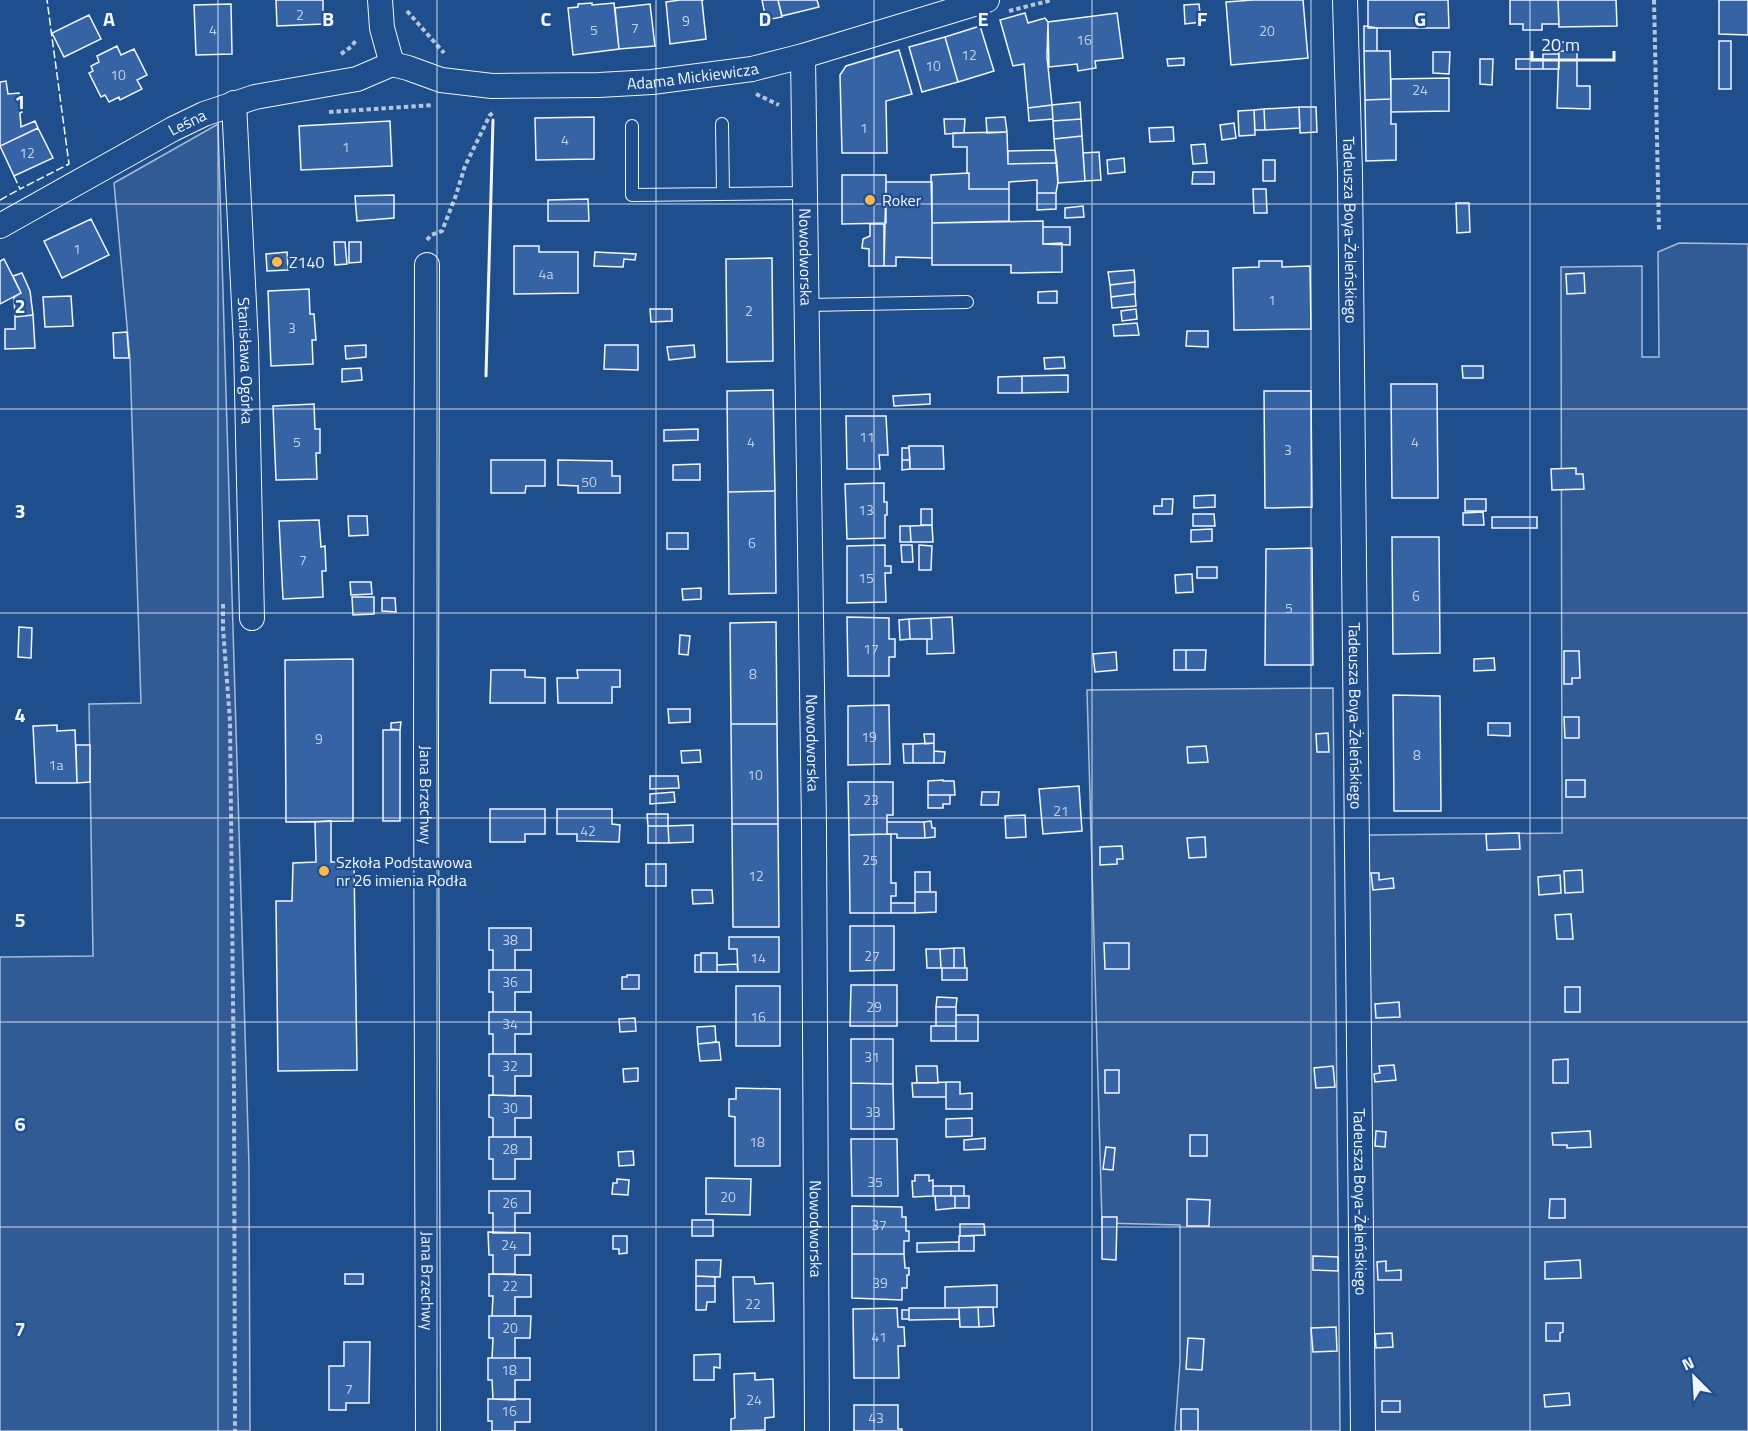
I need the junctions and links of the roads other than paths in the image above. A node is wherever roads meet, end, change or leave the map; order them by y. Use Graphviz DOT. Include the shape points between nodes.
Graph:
graph roads {
  1 [pos="380,0"];
  2 [pos="987,0"];
  3 [pos="1345,0"];
  4 [pos="803,56"];
  5 [pos="392,64"];
  6 [pos="234,103"];
  7 [pos="722,124"];
  8 [pos="632,126"];
  9 [pos="806,193"];
  10 [pos="723,194"];
  11 [pos="0,226"];
  12 [pos="427,254"];
  13 [pos="967,302"];
  14 [pos="808,305"];
  15 [pos="252,618"];
  16 [pos="428,1431"];
  17 [pos="817,1431"];
  18 [pos="1363,1431"];
  1 -- 5 [label="street" via="382,28"];
  2 -- 4 [label="street, Adama Mickiewicza"];
  3 -- 18 [label="street, Tadeusza Boya-Żeleńskiego"];
  4 -- 5 [label="street, Adama Mickiewicza" via="732,72 599,85 492,86 441,80"];
  4 -- 9 [label="street, Nowodworska"];
  5 -- 6 [label="street, Leśna" via="357,79"];
  6 -- 11 [label="street, Leśna" via="173,129"];
  6 -- 15 [label="street, Stanisława Ogórka" via="246,344"];
  7 -- 10 [label="lane"];
  8 -- 10 [label="lane" via="632,195"];
  9 -- 10 [label="lane"];
  9 -- 14 [label="street, Nowodworska"];
  12 -- 16 [label="street, Jana Brzechwy"];
  13 -- 14 [label="lane"];
  14 -- 17 [label="street, Nowodworska"];
}
